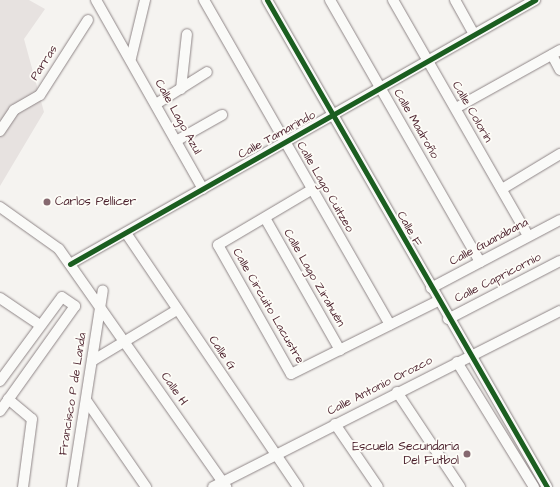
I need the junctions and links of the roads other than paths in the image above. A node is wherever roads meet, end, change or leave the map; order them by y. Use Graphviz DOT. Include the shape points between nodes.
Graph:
graph roads {
  1 [pos="96,0"];
  2 [pos="145,0"];
  3 [pos="204,0"];
  4 [pos="267,0"];
  5 [pos="330,0"];
  6 [pos="394,0"];
  7 [pos="455,0"];
  8 [pos="535,0"];
  9 [pos="522,3"];
  10 [pos="88,20"];
  11 [pos="187,34"];
  12 [pos="474,34"];
  13 [pos="556,52"];
  14 [pos="131,58"];
  15 [pos="428,60"];
  16 [pos="560,70"];
  17 [pos="207,72"];
  18 [pos="380,87"];
  19 [pos="180,89"];
  20 [pos="156,104"];
  21 [pos="456,108"];
  22 [pos="222,115"];
  23 [pos="333,115"];
  24 [pos="0,131"];
  25 [pos="176,141"];
  26 [pos="284,143"];
  27 [pos="560,154"];
  28 [pos="203,189"];
  29 [pos="502,189"];
  30 [pos="311,190"];
  31 [pos="0,207"];
  32 [pos="265,218"];
  33 [pos="560,220"];
  34 [pos="126,233"];
  35 [pos="528,236"];
  36 [pos="560,261"];
  37 [pos="480,262"];
  38 [pos="70,264"];
  39 [pos="431,288"];
  40 [pos="103,290"];
  41 [pos="0,298"];
  42 [pos="438,301"];
  43 [pos="100,306"];
  44 [pos="177,310"];
  45 [pos="559,314"];
  46 [pos="448,319"];
  47 [pos="390,325"];
  48 [pos="40,326"];
  49 [pos="126,341"];
  50 [pos="340,350"];
  51 [pos="470,356"];
  52 [pos="92,361"];
  53 [pos="457,362"];
  54 [pos="0,381"];
  55 [pos="397,392"];
  56 [pos="8,400"];
  57 [pos="86,400"];
  58 [pos="0,411"];
  59 [pos="335,424"];
  60 [pos="276,455"];
  61 [pos="224,485"];
  62 [pos="23,487"];
  63 [pos="72,487"];
  64 [pos="146,487"];
  65 [pos="213,487"];
  66 [pos="298,487"];
  67 [pos="378,487"];
  68 [pos="460,487"];
  69 [pos="534,487"];
  70 [pos="547,487"];
  1 -- 14 [label="street, Calle Lago Azul"];
  2 -- 14 [label="street"];
  3 -- 26 [label="street, Calle Lago Cuitzeo"];
  4 -- 23 [label="street, Calle F"];
  5 -- 18 [label="street, Calle Madroño"];
  6 -- 15 [label="street, Calle Colorín"];
  7 -- 12 [label="street"];
  8 -- 9 [label="street, Calle Tamarindo"];
  9 -- 12 [label="street, Calle Tamarindo"];
  10 -- 24 [label="street, Parras" via="40,95 14,110"];
  11 -- 19 [label="street"];
  12 -- 15 [label="street, Calle Tamarindo"];
  13 -- 16 [label="street"];
  13 -- 21 [label="street"];
  14 -- 20 [label="street, Calle Lago Azul"];
  15 -- 18 [label="street, Calle Tamarindo"];
  15 -- 21 [label="street, Calle Colorín"];
  17 -- 19 [label="street"];
  18 -- 23 [label="street, Calle Tamarindo"];
  18 -- 37 [label="street, Calle Madroño"];
  19 -- 20 [label="street"];
  20 -- 25 [label="street, Calle Lago Azul"];
  21 -- 29 [label="street, Calle Colorín"];
  22 -- 25 [label="street"];
  23 -- 26 [label="street, Calle Tamarindo"];
  23 -- 39 [label="street, Calle F"];
  25 -- 28 [label="street, Calle Lago Azul"];
  26 -- 28 [label="street, Calle Tamarindo"];
  26 -- 30 [label="street, Calle Lago Cuitzeo"];
  27 -- 29 [label="street"];
  28 -- 34 [label="street, Calle Tamarindo"];
  29 -- 35 [label="street, Calle Colorín"];
  30 -- 32 [label="street, Calle Circuito Lacustre"];
  30 -- 47 [label="street, Calle Lago Cuitzeo"];
  31 -- 38 [label="street, Calle H" via="45,236"];
  32 -- 50 [label="street, Calle Lago Zirahuén"];
  32 -- 50 [label="street, Calle Circuito Lacustre" via="218,245 291,374"];
  33 -- 35 [label="street, Calle Guanábana"];
  34 -- 38 [label="street, Calle Tamarindo"];
  34 -- 44 [label="street, Calle G"];
  35 -- 37 [label="street, Calle Guanábana"];
  36 -- 46 [label="street, Calle Capricornio"];
  37 -- 39 [label="street, Calle Guanábana"];
  38 -- 43 [label="street, Calle H"];
  39 -- 42 [label="street, Calle F"];
  40 -- 43 [label="street, Francisco P de Landa"];
  41 -- 48 [label="street"];
  42 -- 46 [label="street, Calle F"];
  42 -- 47 [label="street, Calle Circuito Lacustre"];
  43 -- 49 [label="street, Calle H"];
  43 -- 52 [label="street, Francisco P de Landa"];
  44 -- 49 [label="street"];
  44 -- 60 [label="street, Calle G"];
  45 -- 51 [label="street, Calle Antonio Orozco"];
  46 -- 51 [label="street, Calle F"];
  47 -- 50 [label="street, Calle Circuito Lacustre"];
  48 -- 54 [label="street"];
  48 -- 56 [label="street" via="62,297 75,306"];
  49 -- 52 [label="street"];
  49 -- 61 [label="street, Calle H"];
  51 -- 53 [label="street, Calle Antonio Orozco"];
  51 -- 70 [label="street, Calle F"];
  52 -- 57 [label="street, Francisco P de Landa"];
  53 -- 55 [label="street, Calle Antonio Orozco"];
  53 -- 69 [label="street"];
  55 -- 59 [label="street, Calle Antonio Orozco"];
  55 -- 68 [label="street"];
  56 -- 58 [label="street"];
  56 -- 62 [label="street" via="32,419"];
  57 -- 63 [label="street, Francisco P de Landa"];
  57 -- 64 [label="street"];
  59 -- 60 [label="street, Calle Antonio Orozco"];
  59 -- 67 [label="street"];
  60 -- 61 [label="street, Calle Antonio Orozco"];
  60 -- 66 [label="street, Calle G"];
  61 -- 65 [label="street, Calle Antonio Orozco"];
}
